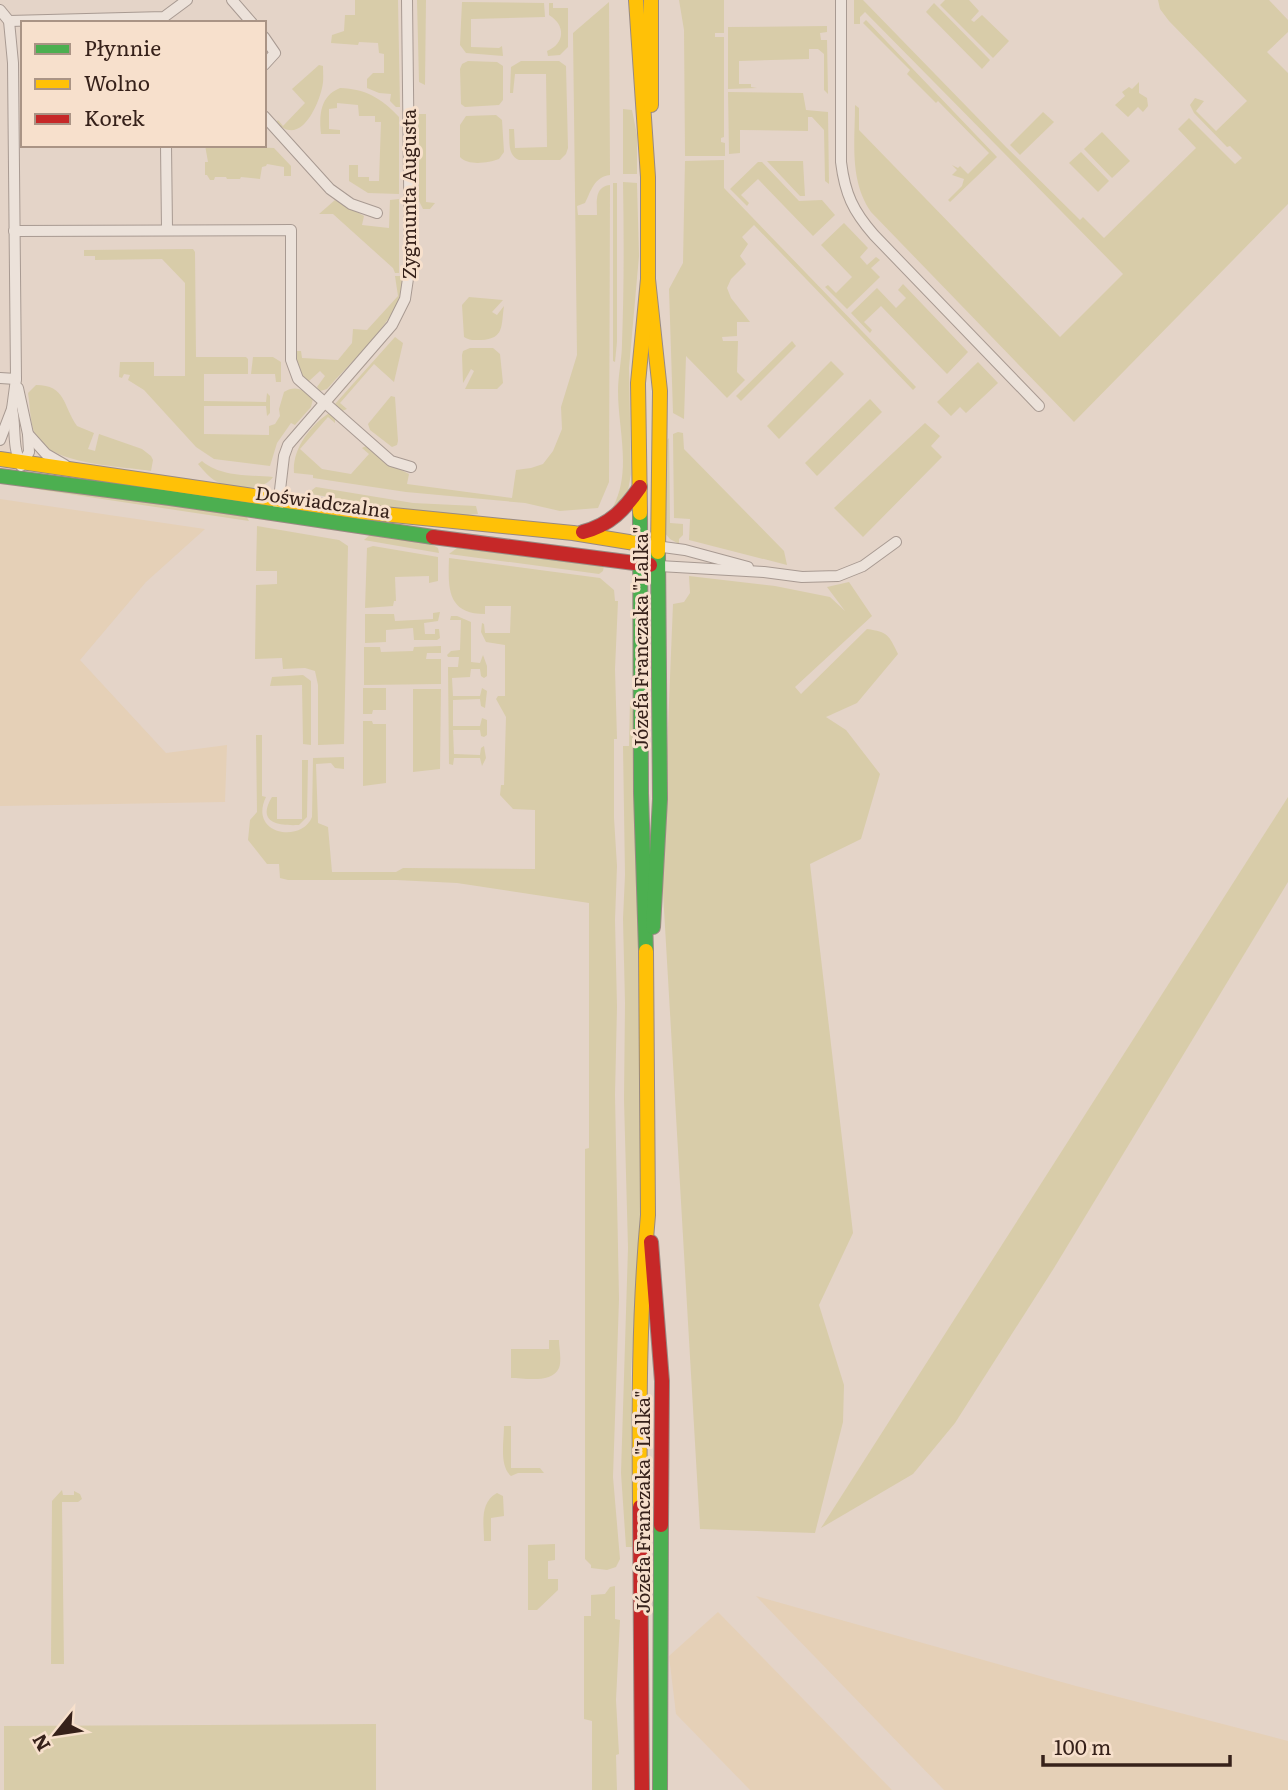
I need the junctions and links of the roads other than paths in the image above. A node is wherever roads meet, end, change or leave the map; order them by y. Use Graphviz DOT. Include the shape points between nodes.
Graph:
graph roads {
  1 [pos="187,0"];
  2 [pos="232,0"];
  3 [pos="407,0"];
  4 [pos="636,0"];
  5 [pos="651,0"];
  6 [pos="841,0"];
  7 [pos="0,10"];
  8 [pos="164,20"];
  9 [pos="9,21"];
  10 [pos="250,21"];
  11 [pos="266,40"];
  12 [pos="266,63"];
  13 [pos="266,118"];
  14 [pos="166,147"];
  15 [pos="648,177"];
  16 [pos="377,214"];
  17 [pos="167,229"];
  18 [pos="14,231"];
  19 [pos="648,279"];
  20 [pos="0,378"];
  21 [pos="16,379"];
  22 [pos="324,402"];
  23 [pos="1039,406"];
  24 [pos="12,409"];
  25 [pos="28,434"];
  26 [pos="0,440"];
  27 [pos="0,459"];
  28 [pos="21,463"];
  29 [pos="411,467"];
  30 [pos="70,468"];
  31 [pos="0,476"];
  32 [pos="19,479"];
  33 [pos="640,487"];
  34 [pos="278,507"];
  35 [pos="362,519"];
  36 [pos="573,533"];
  37 [pos="895,542"];
  38 [pos="641,544"];
  39 [pos="660,546"];
  40 [pos="641,564"];
  41 [pos="659,566"];
  42 [pos="764,572"];
  43 [pos="648,998"];
  44 [pos="648,1215"];
  45 [pos="642,1790"];
  46 [pos="660,1790"];
  1 -- 8 [label="street"];
  2 -- 10 [label="street"];
  3 -- 22 [label="street, Zygmunta Augusta" via="409,280 392,325"];
  4 -- 15 [label="street, Józefa Franczaka \"Lalka\""];
  5 -- 15 [label="street, Józefa Franczaka \"Lalka\""];
  6 -- 23 [label="street" via="841,162 853,207 874,235"];
  7 -- 9 [label="street"];
  8 -- 9 [label="street"];
  9 -- 18 [label="street"];
  11 -- 12 [label="street" via="275,53"];
  13 -- 16 [label="street" via="330,189"];
  14 -- 17 [label="street"];
  15 -- 19 [label="street, Józefa Franczaka \"Lalka\""];
  17 -- 18 [label="street"];
  17 -- 22 [label="street" via="291,230 290,360 298,379"];
  18 -- 21 [label="street"];
  19 -- 33 [label="street, Józefa Franczaka \"Lalka\"" via="638,383"];
  19 -- 39 [label="street, Józefa Franczaka \"Lalka\"" via="660,391"];
  20 -- 21 [label="street"];
  21 -- 24 [label="street"];
  21 -- 25 [label="street"];
  22 -- 29 [label="street" via="391,460"];
  22 -- 34 [label="street, Zygmunta Augusta" via="288,445"];
  24 -- 26 [label="street"];
  24 -- 28 [label="street"];
  25 -- 28 [label="street" via="29,452"];
  25 -- 30 [label="street, Doświadczalna" via="46,454"];
  27 -- 28 [label="street, Doświadczalna"];
  28 -- 30 [label="street, Doświadczalna"];
  28 -- 32 [label="street"];
  30 -- 34 [label="street, Doświadczalna"];
  31 -- 32 [label="street, Doświadczalna"];
  32 -- 34 [label="street, Doświadczalna"];
  33 -- 36 [label="street" via="609,523"];
  33 -- 38 [label="street, Józefa Franczaka \"Lalka\""];
  34 -- 35 [label="street, Doświadczalna"];
  35 -- 36 [label="street, Doświadczalna"];
  35 -- 40 [label="street, Doświadczalna" via="446,539"];
  36 -- 38 [label="street, Doświadczalna"];
  37 -- 42 [label="street" via="863,566 838,576"];
  38 -- 39 [label="street"];
  38 -- 40 [label="street, Józefa Franczaka \"Lalka\""];
  38 -- 41 [label="street"];
  39 -- 41 [label="street, Józefa Franczaka \"Lalka\""];
  39 -- 42 [label="street"];
  40 -- 41 [label="street, Doświadczalna"];
  40 -- 43 [label="street, Józefa Franczaka \"Lalka\"" via="641,793"];
  41 -- 42 [label="street"];
  41 -- 43 [label="street, Józefa Franczaka \"Lalka\"" via="660,799"];
  43 -- 44 [label="street, Józefa Franczaka \"Lalka\""];
  44 -- 45 [label="street, Józefa Franczaka \"Lalka\"" via="639,1387"];
  44 -- 46 [label="street, Józefa Franczaka \"Lalka\"" via="662,1381"];
}
